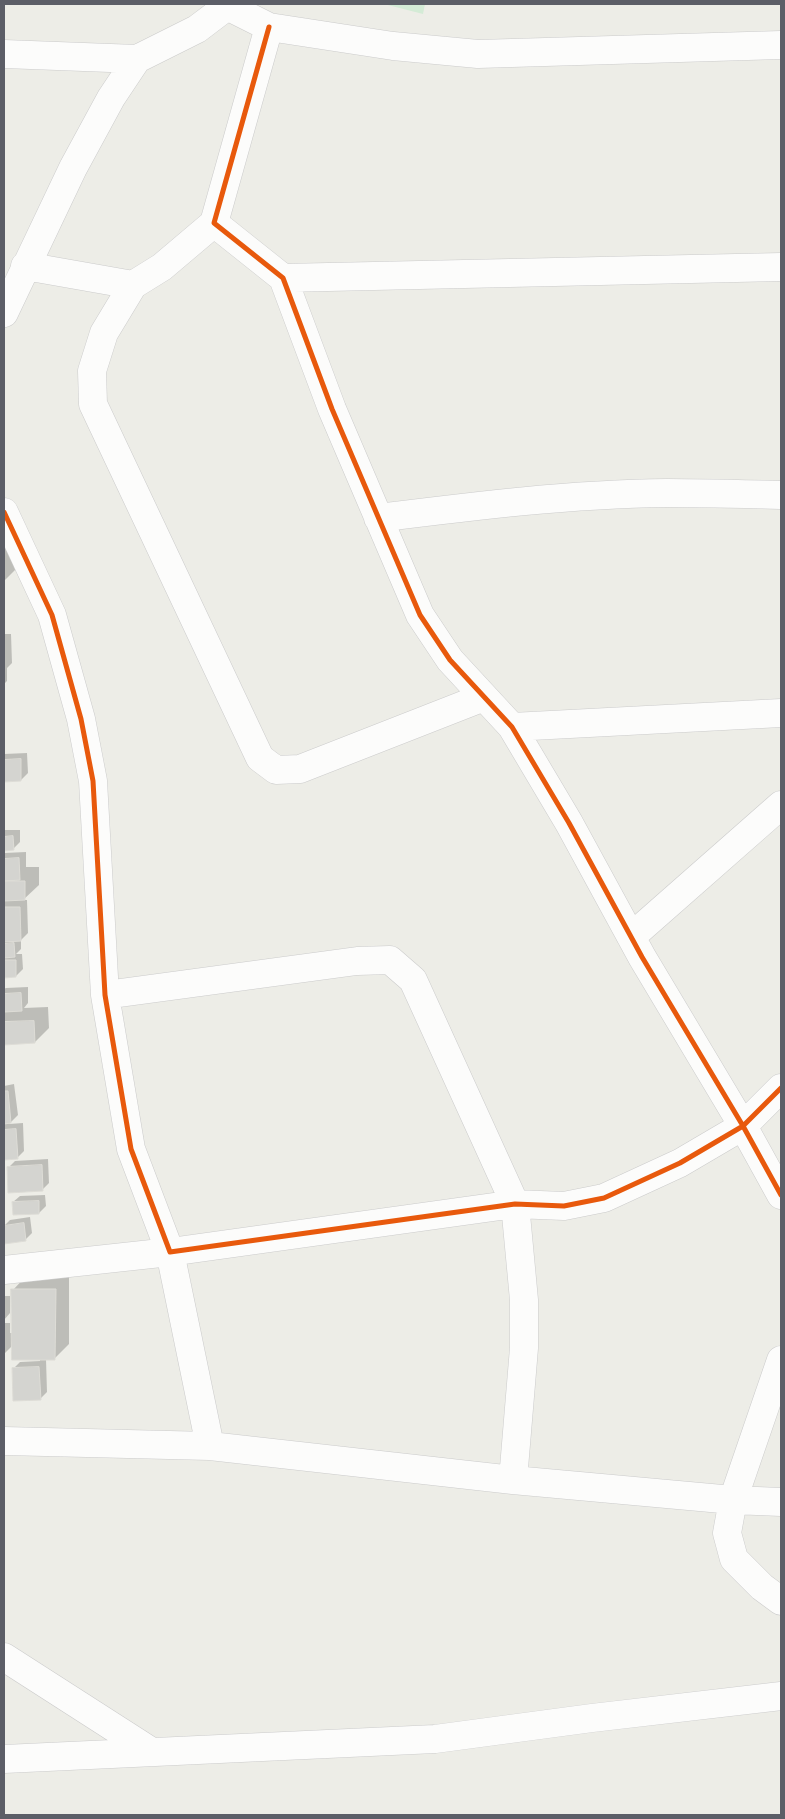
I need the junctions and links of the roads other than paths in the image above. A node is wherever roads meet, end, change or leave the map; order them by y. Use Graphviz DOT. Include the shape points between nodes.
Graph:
graph roads {
  1 [pos="228,5"];
  2 [pos="269,27"];
  3 [pos="781,46"];
  4 [pos="4,54"];
  5 [pos="137,59"];
  6 [pos="214,223"];
  7 [pos="26,266"];
  8 [pos="781,267"];
  9 [pos="283,278"];
  10 [pos="133,285"];
  11 [pos="4,313"];
  12 [pos="781,495"];
  13 [pos="4,512"];
  14 [pos="378,518"];
  15 [pos="484,698"];
  16 [pos="781,713"];
  17 [pos="512,727"];
  18 [pos="781,806"];
  19 [pos="631,937"];
  20 [pos="105,995"];
  21 [pos="781,1088"];
  22 [pos="743,1126"];
  23 [pos="781,1195"];
  24 [pos="515,1204"];
  25 [pos="170,1252"];
  26 [pos="4,1270"];
  27 [pos="781,1360"];
  28 [pos="4,1441"];
  29 [pos="210,1446"];
  30 [pos="513,1480"];
  31 [pos="733,1500"];
  32 [pos="781,1502"];
  33 [pos="781,1602"];
  34 [pos="4,1657"];
  35 [pos="781,1696"];
  36 [pos="152,1752"];
  37 [pos="4,1759"];
  1 -- 2 [label="street"];
  1 -- 5 [label="street" via="197,29"];
  2 -- 3 [label="street" via="393,46 478,54"];
  2 -- 6 [label="street"];
  4 -- 5 [label="street"];
  5 -- 7 [label="street" via="81,152"];
  6 -- 9 [label="street"];
  6 -- 10 [label="street" via="162,267"];
  7 -- 10 [label="street"];
  7 -- 11 [label="street"];
  8 -- 9 [label="street"];
  9 -- 14 [label="street" via="332,409"];
  10 -- 15 [label="street" via="104,333 92,371 93,404 260,758 276,770 300,769"];
  12 -- 14 [label="street" via="666,493 579,497"];
  13 -- 20 [label="street" via="52,615 81,718 93,781"];
  14 -- 15 [label="street" via="420,615 450,660"];
  15 -- 17 [label="street"];
  16 -- 17 [label="street"];
  17 -- 19 [label="street"];
  18 -- 19 [label="street"];
  19 -- 22 [label="street"];
  20 -- 24 [label="street" via="357,961 390,960 412,980"];
  20 -- 25 [label="street" via="131,1149"];
  21 -- 22 [label="street"];
  22 -- 23 [label="street"];
  22 -- 24 [label="street" via="680,1163 604,1198 564,1206"];
  24 -- 25 [label="street"];
  24 -- 30 [label="street" via="524,1300 524,1348"];
  25 -- 26 [label="street"];
  25 -- 29 [label="street"];
  27 -- 31 [label="street"];
  28 -- 29 [label="street"];
  29 -- 30 [label="street"];
  30 -- 31 [label="street"];
  31 -- 32 [label="street"];
  31 -- 33 [label="street" via="727,1533 734,1559"];
  34 -- 36 [label="street"];
  35 -- 36 [label="street" via="435,1739"];
  36 -- 37 [label="street"];
}
